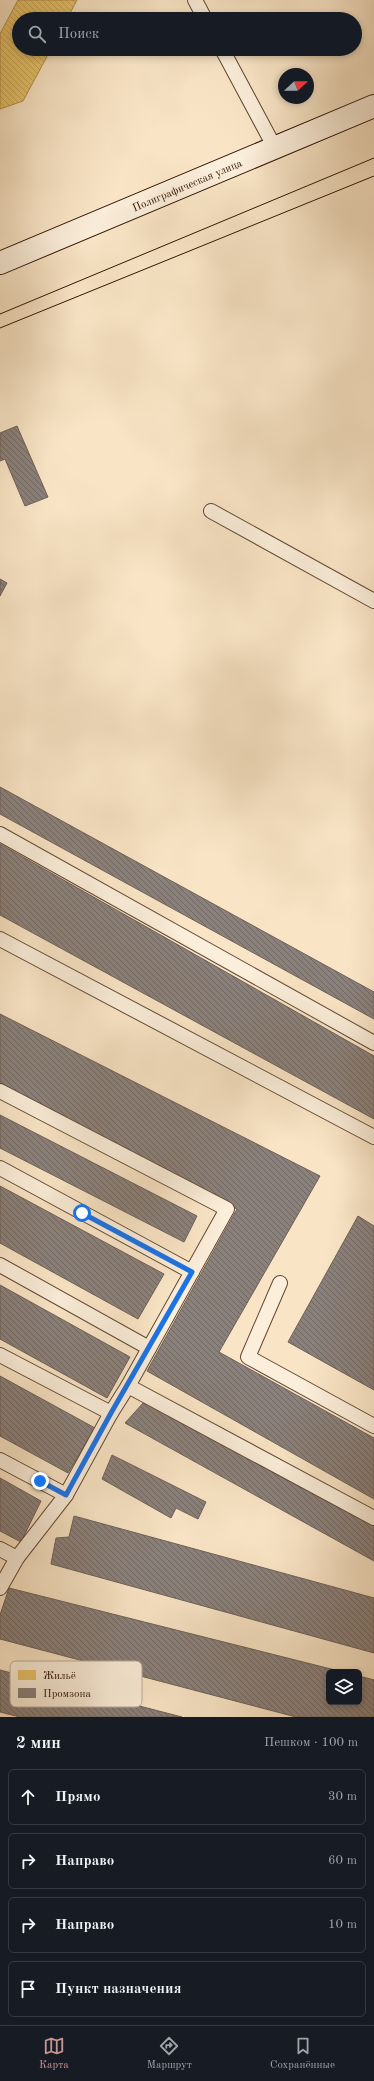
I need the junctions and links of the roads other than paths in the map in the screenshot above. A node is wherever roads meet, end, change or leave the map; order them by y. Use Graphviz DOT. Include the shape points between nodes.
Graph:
graph roads {
  1 [pos="195,0"];
  2 [pos="201,12"];
  3 [pos="226,56"];
  4 [pos="374,106"];
  5 [pos="275,148"];
  6 [pos="0,263"];
  7 [pos="211,511"];
  8 [pos="374,601"];
  9 [pos="0,834"];
  10 [pos="0,939"];
  11 [pos="374,1043"];
  12 [pos="0,1091"];
  13 [pos="374,1137"];
  14 [pos="0,1168"];
  15 [pos="0,1265"];
  16 [pos="192,1272"];
  17 [pos="280,1283"];
  18 [pos="149,1348"];
  19 [pos="0,1355"];
  20 [pos="128,1386"];
  21 [pos="111,1413"];
  22 [pos="374,1426"];
  23 [pos="0,1460"];
  24 [pos="66,1495"];
  25 [pos="374,1518"];
  26 [pos="0,1549"];
  27 [pos="18,1558"];
  28 [pos="0,1588"];
  1 -- 2 [label="lane"];
  3 -- 5 [label="lane"];
  4 -- 5 [label="street, Полиграфическая улица"];
  5 -- 6 [label="street, Полиграфическая улица"];
  7 -- 8 [label="lane"];
  9 -- 11 [label="lane"];
  10 -- 13 [label="lane"];
  12 -- 16 [label="lane" via="226,1210"];
  14 -- 16 [label="lane"];
  15 -- 18 [label="lane"];
  16 -- 18 [label="lane"];
  17 -- 22 [label="lane" via="248,1357"];
  18 -- 20 [label="lane"];
  19 -- 21 [label="lane"];
  20 -- 21 [label="lane"];
  20 -- 25 [label="lane"];
  21 -- 24 [label="lane"];
  23 -- 24 [label="lane"];
  24 -- 27 [label="lane"];
  26 -- 27 [label="lane"];
  27 -- 28 [label="lane"];
}
